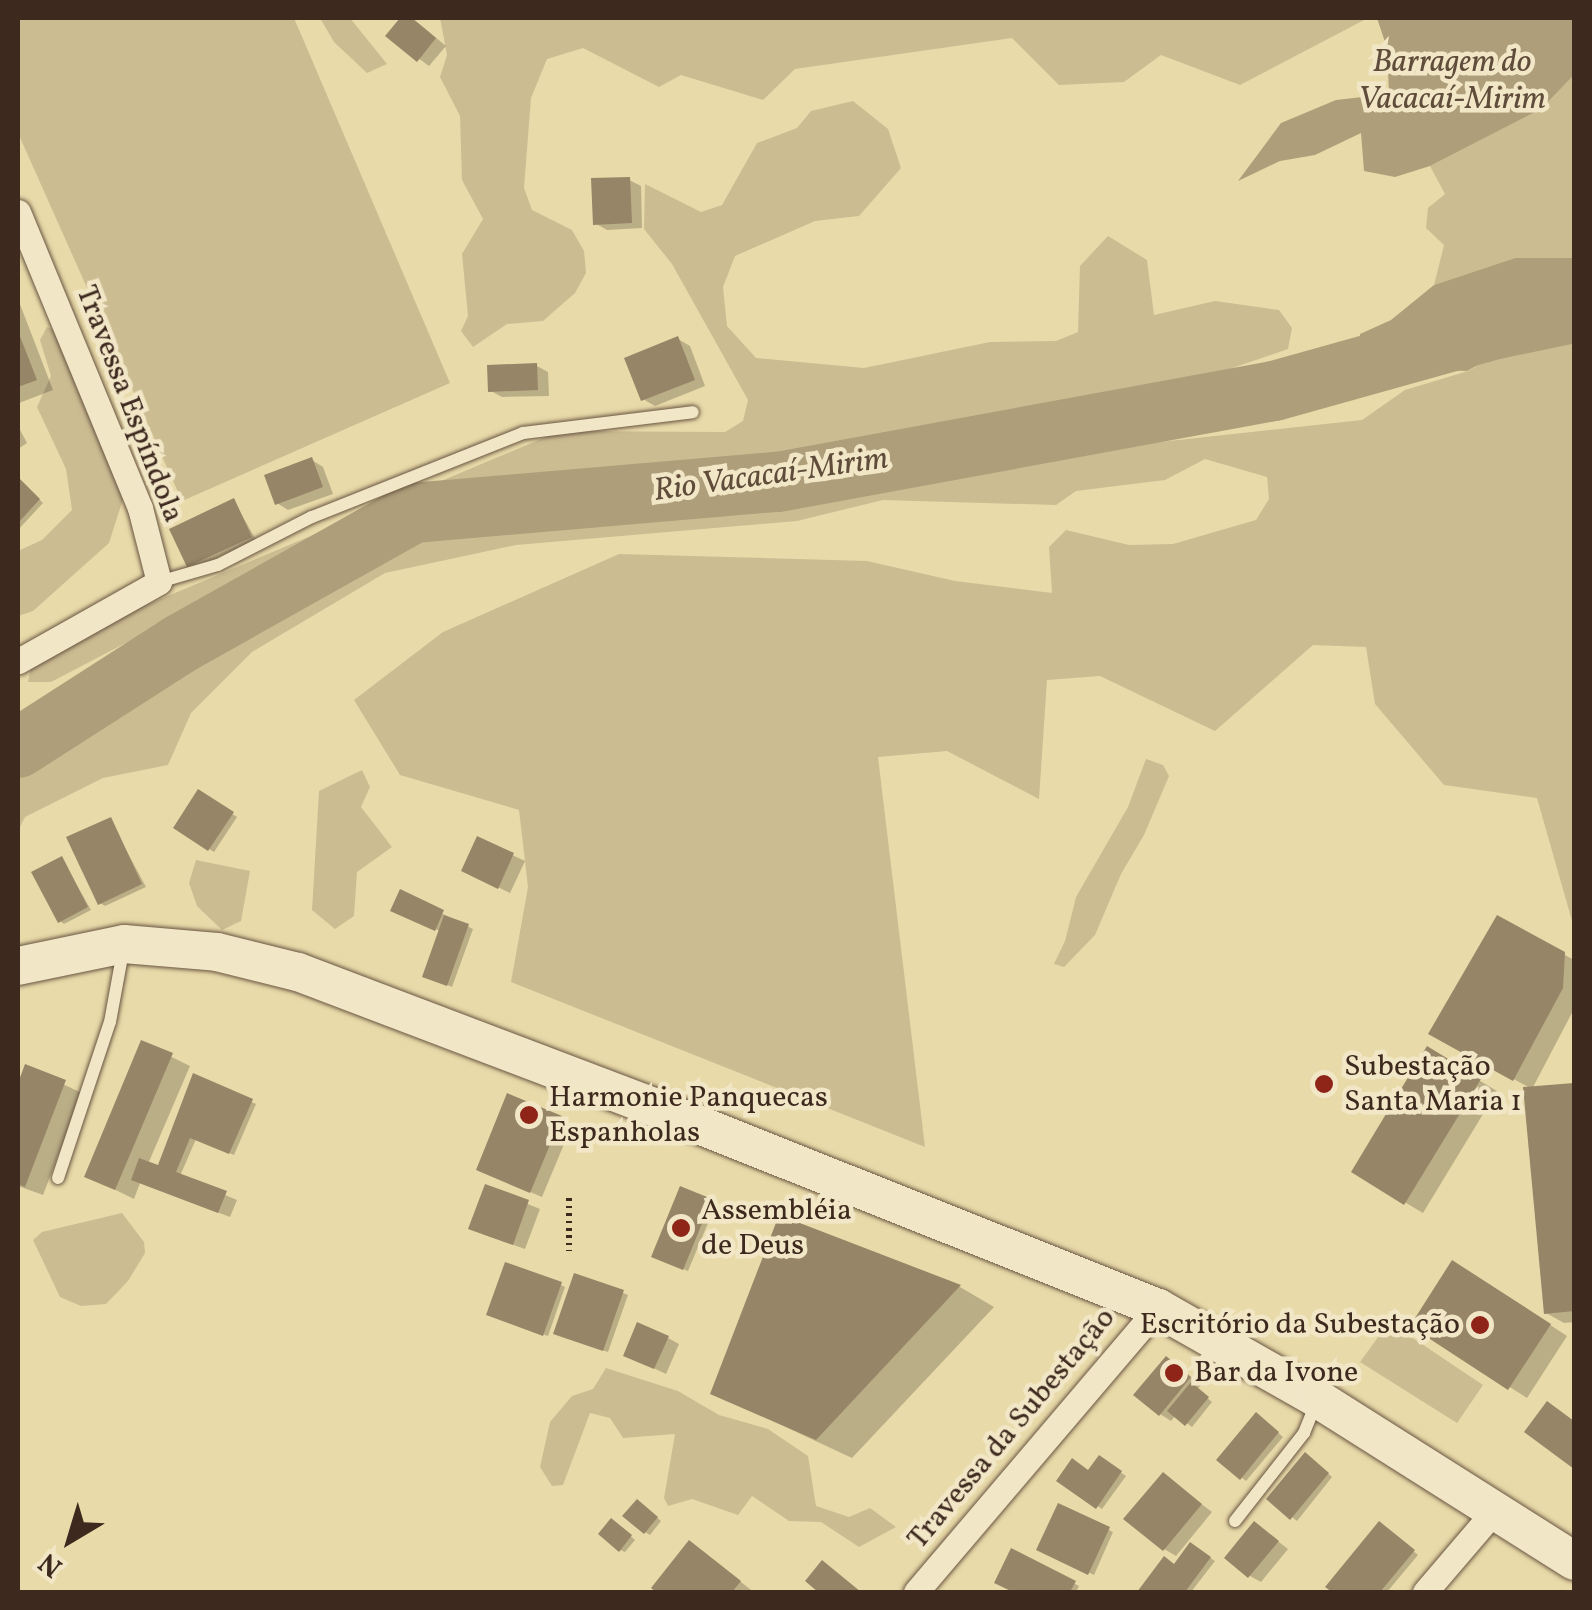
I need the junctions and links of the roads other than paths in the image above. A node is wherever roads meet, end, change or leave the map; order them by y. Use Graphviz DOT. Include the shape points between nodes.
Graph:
graph roads {
  1 [pos="18,212"];
  2 [pos="693,412"];
  3 [pos="159,582"];
  4 [pos="18,661"];
  5 [pos="124,944"];
  6 [pos="18,966"];
  7 [pos="58,1178"];
  8 [pos="1158,1308"];
  9 [pos="1318,1398"];
  10 [pos="1495,1510"];
  11 [pos="1235,1521"];
  12 [pos="1574,1560"];
  13 [pos="916,1592"];
  14 [pos="1424,1592"];
  1 -- 3 [label="street, Travessa Espíndola" via="140,508"];
  2 -- 3 [label="lane" via="523,433 312,517 218,565"];
  3 -- 4 [label="street"];
  5 -- 6 [label="street"];
  5 -- 7 [label="lane" via="110,1022"];
  5 -- 8 [label="street" via="217,952 298,972"];
  8 -- 9 [label="street"];
  8 -- 13 [label="street, Travessa da Subestação"];
  9 -- 10 [label="street"];
  9 -- 11 [label="lane" via="1304,1433"];
  10 -- 12 [label="street"];
  10 -- 14 [label="street"];
}
